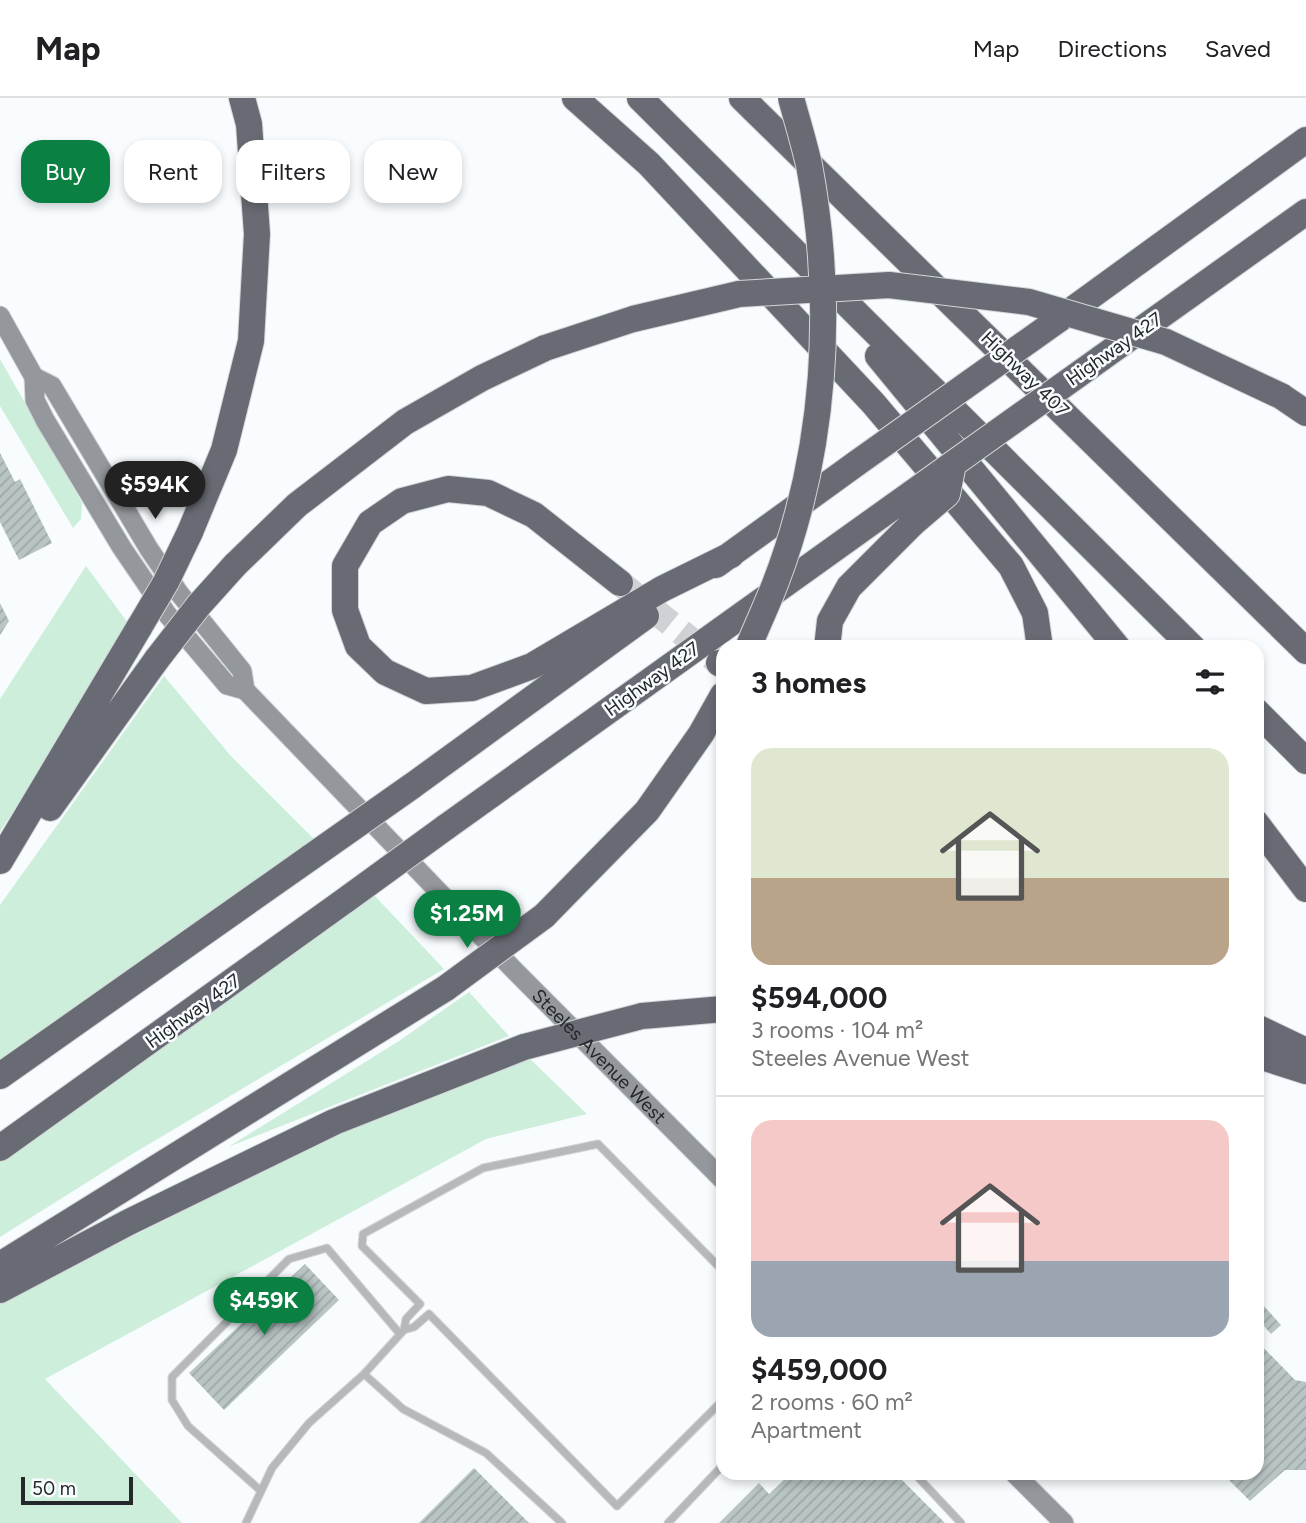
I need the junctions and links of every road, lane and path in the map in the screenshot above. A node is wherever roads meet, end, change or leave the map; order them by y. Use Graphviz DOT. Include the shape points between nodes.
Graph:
graph roads {
  1 [pos="242,98"];
  2 [pos="575,98"];
  3 [pos="640,98"];
  4 [pos="743,98"];
  5 [pos="791,98"];
  6 [pos="1306,140"];
  7 [pos="1306,212"];
  8 [pos="781,238"];
  9 [pos="0,316"];
  10 [pos="1306,413"];
  11 [pos="904,514"];
  12 [pos="731,555"];
  13 [pos="620,583"];
  14 [pos="720,640"];
  15 [pos="751,640"];
  16 [pos="828,640"];
  17 [pos="1039,640"];
  18 [pos="1111,640"];
  19 [pos="1185,640"];
  20 [pos="716,642"];
  21 [pos="1306,651"];
  22 [pos="716,707"];
  23 [pos="1264,719"];
  24 [pos="1306,761"];
  25 [pos="1264,834"];
  26 [pos="0,863"];
  27 [pos="1306,889"];
  28 [pos="716,1010"];
  29 [pos="1264,1031"];
  30 [pos="1306,1051"];
  31 [pos="1264,1058"];
  32 [pos="1306,1071"];
  33 [pos="0,1076"];
  34 [pos="0,1148"];
  35 [pos="716,1173"];
  36 [pos="716,1264"];
  37 [pos="0,1265"];
  38 [pos="0,1290"];
  39 [pos="402,1332"];
  40 [pos="364,1374"];
  41 [pos="716,1408"];
  42 [pos="716,1472"];
  43 [pos="921,1480"];
  44 [pos="1021,1480"];
  45 [pos="261,1491"];
  46 [pos="246,1523"];
  47 [pos="562,1523"];
  48 [pos="668,1523"];
  49 [pos="961,1523"];
  50 [pos="1064,1523"];
  1 -- 26 [label="highway, bridge" via="249,124 257,234 251,341 224,450 166,582"];
  2 -- 17 [label="highway" via="649,164 873,402 1012,566 1035,613"];
  3 -- 8 [label="highway"];
  4 -- 21 [label="highway, Highway 407"];
  5 -- 15 [label="highway, bridge" via="808,164 820,248 822,345 816,418 801,501 776,583"];
  6 -- 12 [label="highway, bridge"];
  7 -- 11 [label="highway, Highway 427, bridge" via="953,464 947,494"];
  8 -- 18 [label="highway"];
  8 -- 19 [label="highway"];
  9 -- 35 [label="main road, Steeles Avenue West" via="34,377 52,386 149,549 242,671 245,690"];
  10 -- 26 [label="highway, bridge" via="1282,396 1166,342 1030,302 889,285 739,294 633,319 545,348 405,422 297,505 199,605 46,814"];
  11 -- 14 [label="highway, Highway 427, bridge"];
  11 -- 16 [label="highway" via="849,587 830,621"];
  12 -- 13 [label="highway" via="662,589 532,666 472,688 426,691 385,672 358,646 345,610 345,566 370,523 402,501 448,489 488,493 534,514"];
  12 -- 33 [label="highway, bridge"];
  20 -- 34 [label="highway, Highway 427, bridge" via="446,827"];
  22 -- 37 [label="highway, bridge" via="647,811 544,916 446,988"];
  23 -- 24 [label="highway"];
  25 -- 27 [label="highway"];
  28 -- 38 [label="highway, bridge" via="642,1016 524,1046 334,1122"];
  29 -- 30 [label="highway"];
  31 -- 32 [label="highway"];
  36 -- 39 [label="lane" via="598,1144 484,1168 363,1234 362,1246 420,1304 406,1319"];
  39 -- 40 [label="lane"];
  39 -- 41 [label="lane" via="429,1314 617,1506"];
  39 -- 45 [label="lane" via="327,1248 289,1259 172,1377 172,1400 188,1426"];
  40 -- 45 [label="lane" via="309,1423 272,1468"];
  40 -- 47 [label="lane" via="403,1409 486,1453"];
  42 -- 48 [label="lane"];
  43 -- 49 [label="lane"];
  44 -- 50 [label="main road"];
  45 -- 46 [label="lane"];
}
